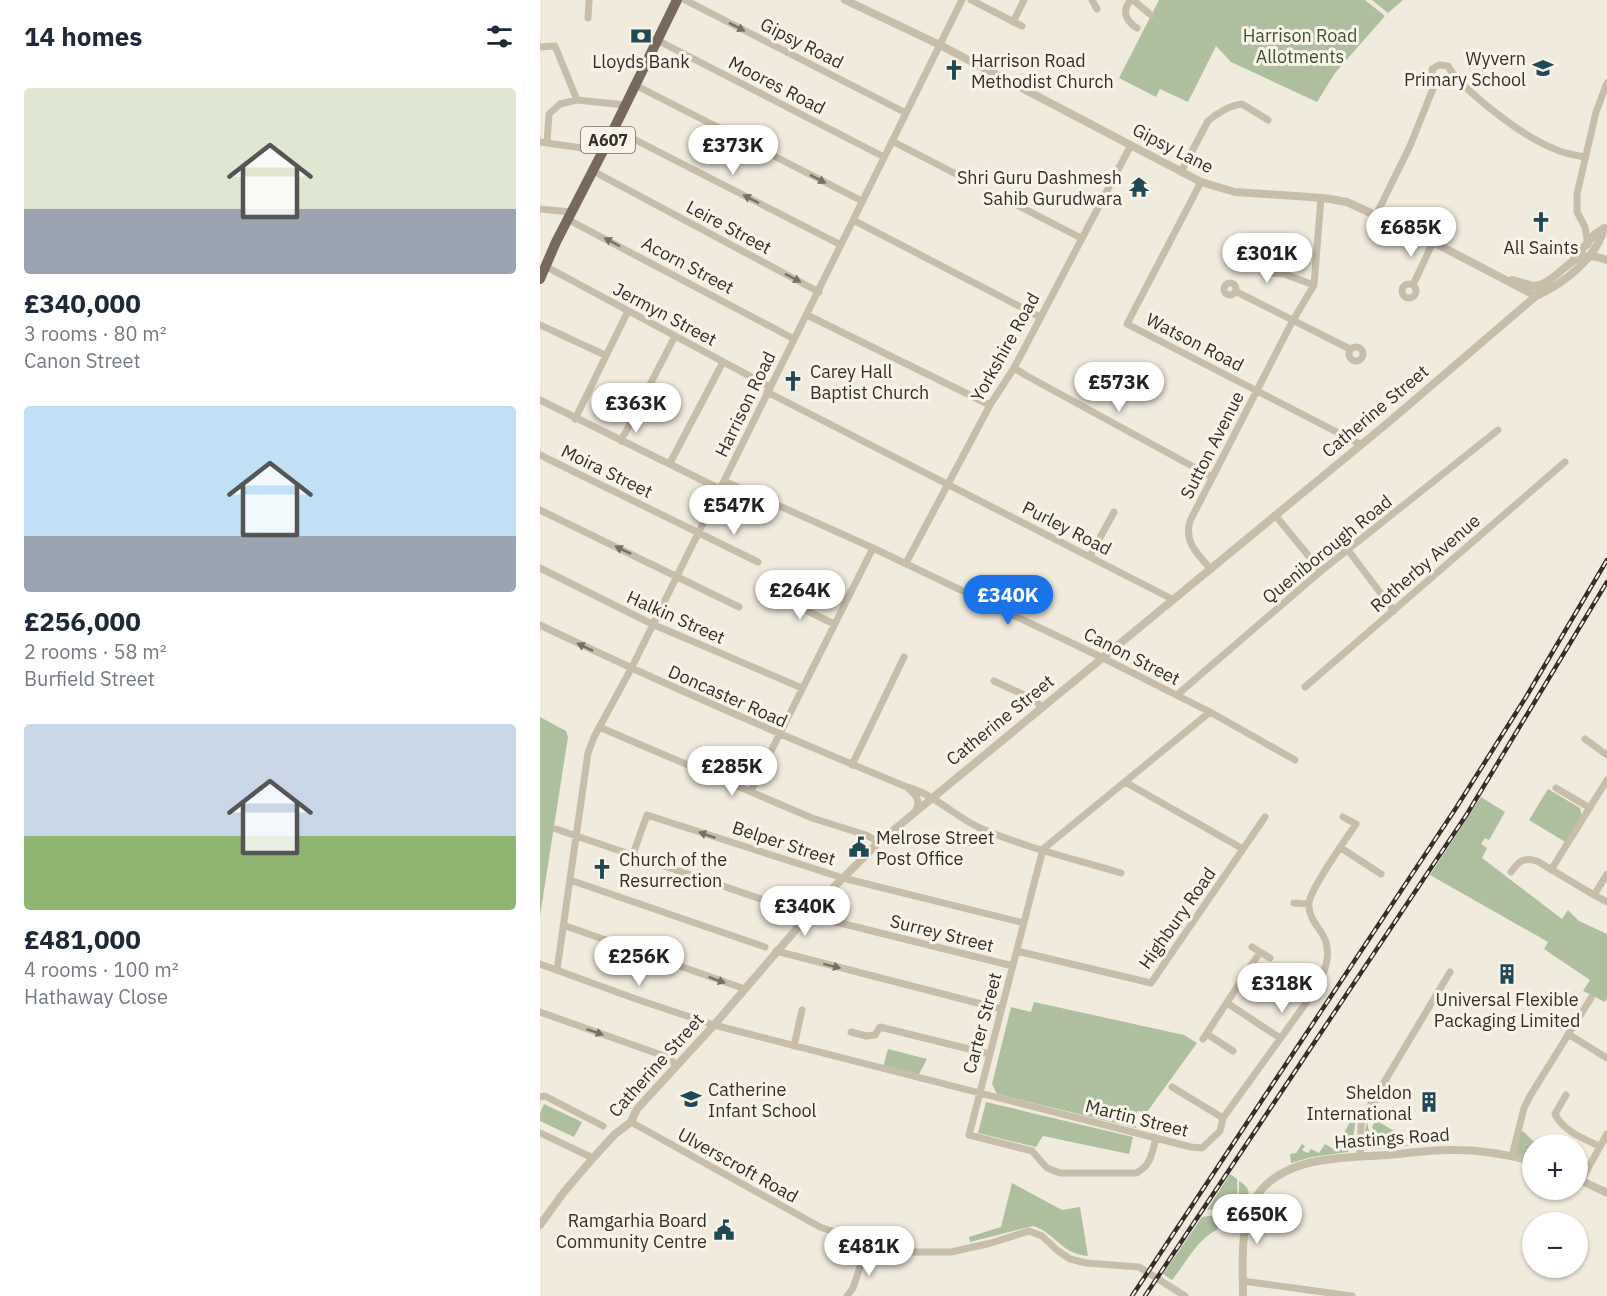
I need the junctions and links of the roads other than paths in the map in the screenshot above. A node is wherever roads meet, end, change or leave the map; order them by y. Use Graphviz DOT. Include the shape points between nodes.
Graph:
graph roads {
  1 [pos="589,0"];
  2 [pos="677,0"];
  3 [pos="685,0"];
  4 [pos="845,0"];
  5 [pos="962,0"];
  6 [pos="971,0"];
  7 [pos="1024,0"];
  8 [pos="1092,0"];
  9 [pos="1132,0"];
  10 [pos="1097,9"];
  11 [pos="1151,15"];
  12 [pos="588,18"];
  13 [pos="1013,22"];
  14 [pos="1022,26"];
  15 [pos="1137,28"];
  16 [pos="657,39"];
  17 [pos="940,45"];
  18 [pos="540,46"];
  19 [pos="1455,77"];
  20 [pos="1607,83"];
  21 [pos="635,85"];
  22 [pos="1434,86"];
  23 [pos="577,100"];
  24 [pos="625,105"];
  25 [pos="906,113"];
  26 [pos="1268,120"];
  27 [pos="614,129"];
  28 [pos="892,141"];
  29 [pos="544,142"];
  30 [pos="1131,145"];
  31 [pos="603,151"];
  32 [pos="884,157"];
  33 [pos="1584,157"];
  34 [pos="593,171"];
  35 [pos="1181,172"];
  36 [pos="956,174"];
  37 [pos="1201,182"];
  38 [pos="1320,198"];
  39 [pos="862,201"];
  40 [pos="1017,205"];
  41 [pos="540,209"];
  42 [pos="569,215"];
  43 [pos="1376,215"];
  44 [pos="853,220"];
  45 [pos="1585,227"];
  46 [pos="1605,227"];
  47 [pos="1081,238"];
  48 [pos="1600,239"];
  49 [pos="1588,241"];
  50 [pos="1433,242"];
  51 [pos="841,245"];
  52 [pos="1229,252"];
  53 [pos="1589,255"];
  54 [pos="1606,259"];
  55 [pos="1574,260"];
  56 [pos="542,272"];
  57 [pos="1503,278"];
  58 [pos="1545,283"];
  59 [pos="1314,285"];
  60 [pos="1413,285"];
  61 [pos="1516,286"];
  62 [pos="1235,291"];
  63 [pos="819,292"];
  64 [pos="1536,296"];
  65 [pos="628,311"];
  66 [pos="1519,311"];
  67 [pos="807,315"];
  68 [pos="1040,317"];
  69 [pos="1293,321"];
  70 [pos="540,325"];
  71 [pos="675,336"];
  72 [pos="794,339"];
  73 [pos="1350,349"];
  74 [pos="606,355"];
  75 [pos="723,362"];
  76 [pos="1014,368"];
  77 [pos="769,390"];
  78 [pos="1257,391"];
  79 [pos="540,399"];
  80 [pos="990,405"];
  81 [pos="575,418"];
  82 [pos="1498,430"];
  83 [pos="621,441"];
  84 [pos="1360,444"];
  85 [pos="540,454"];
  86 [pos="1565,462"];
  87 [pos="670,463"];
  88 [pos="1212,477"];
  89 [pos="724,481"];
  90 [pos="949,483"];
  91 [pos="720,489"];
  92 [pos="540,510"];
  93 [pos="1114,512"];
  94 [pos="1275,515"];
  95 [pos="698,533"];
  96 [pos="873,548"];
  97 [pos="1348,550"];
  98 [pos="1090,556"];
  99 [pos="758,562"];
  100 [pos="906,563"];
  101 [pos="540,568"];
  102 [pos="1210,568"];
  103 [pos="1321,571"];
  104 [pos="675,576"];
  105 [pos="777,596"];
  106 [pos="1172,599"];
  107 [pos="739,607"];
  108 [pos="1394,611"];
  109 [pos="652,624"];
  110 [pos="834,624"];
  111 [pos="540,625"];
  112 [pos="904,657"];
  113 [pos="1103,658"];
  114 [pos="631,669"];
  115 [pos="993,681"];
  116 [pos="1305,687"];
  117 [pos="802,688"];
  118 [pos="1177,695"];
  119 [pos="1042,707"];
  120 [pos="1210,712"];
  121 [pos="599,727"];
  122 [pos="779,735"];
  123 [pos="1585,739"];
  124 [pos="1607,755"];
  125 [pos="1295,760"];
  126 [pos="852,765"];
  127 [pos="1607,780"];
  128 [pos="1125,782"];
  129 [pos="907,788"];
  130 [pos="1556,788"];
  131 [pos="751,791"];
  132 [pos="931,798"];
  133 [pos="1590,808"];
  134 [pos="916,810"];
  135 [pos="1343,817"];
  136 [pos="1265,818"];
  137 [pos="556,829"];
  138 [pos="576,836"];
  139 [pos="879,842"];
  140 [pos="1341,848"];
  141 [pos="1043,849"];
  142 [pos="1243,849"];
  143 [pos="633,854"];
  144 [pos="1551,870"];
  145 [pos="1511,872"];
  146 [pos="1120,873"];
  147 [pos="1381,874"];
  148 [pos="1607,874"];
  149 [pos="843,878"];
  150 [pos="570,880"];
  151 [pos="1594,895"];
  152 [pos="1607,902"];
  153 [pos="1294,903"];
  154 [pos="1309,904"];
  155 [pos="808,915"];
  156 [pos="1024,923"];
  157 [pos="563,925"];
  158 [pos="765,947"];
  159 [pos="1252,947"];
  160 [pos="776,951"];
  161 [pos="1017,951"];
  162 [pos="1260,952"];
  163 [pos="1270,958"];
  164 [pos="540,964"];
  165 [pos="1013,966"];
  166 [pos="557,970"];
  167 [pos="1450,972"];
  168 [pos="745,989"];
  169 [pos="1591,998"];
  170 [pos="1227,1003"];
  171 [pos="1001,1009"];
  172 [pos="802,1010"];
  173 [pos="540,1012"];
  174 [pos="714,1025"];
  175 [pos="851,1032"];
  176 [pos="1568,1034"];
  177 [pos="1280,1038"];
  178 [pos="794,1046"];
  179 [pos="1233,1051"];
  180 [pos="989,1054"];
  181 [pos="1607,1058"];
  182 [pos="677,1065"];
  183 [pos="1172,1087"];
  184 [pos="980,1093"];
  185 [pos="1566,1095"];
  186 [pos="540,1097"];
  187 [pos="1223,1118"];
  188 [pos="631,1122"];
  189 [pos="603,1126"];
  190 [pos="540,1133"];
  191 [pos="1607,1134"];
  192 [pos="1156,1138"];
  193 [pos="1599,1146"];
  194 [pos="1512,1156"];
  195 [pos="1360,1157"];
  196 [pos="593,1158"];
  197 [pos="1522,1158"];
  198 [pos="1588,1166"];
  199 [pos="1588,1184"];
  200 [pos="1607,1193"];
  201 [pos="543,1213"];
  202 [pos="540,1225"];
  203 [pos="868,1243"];
  204 [pos="1243,1281"];
  205 [pos="847,1296"];
  206 [pos="1185,1296"];
  207 [pos="1243,1296"];
  208 [pos="1352,1296"];
  1 -- 12 [label="street"];
  2 -- 16 [label="main road, A607"];
  3 -- 25 [label="street, Gipsy Road, one-way"];
  4 -- 17 [label="street, Gipsy Lane"];
  5 -- 17 [label="street, Harrison Road"];
  6 -- 13 [label="street"];
  7 -- 13 [label="street"];
  8 -- 10 [label="street"];
  9 -- 11 [label="street"];
  9 -- 15 [label="street" via="1126,5 1126,14 1128,22"];
  13 -- 14 [label="street"];
  16 -- 21 [label="main road, A607"];
  16 -- 32 [label="street, Moores Road"];
  17 -- 25 [label="street, Harrison Road"];
  17 -- 30 [label="street, Gipsy Lane"];
  18 -- 23 [label="street" via="555,46"];
  19 -- 22 [label="street" via="1447,77"];
  19 -- 22 [label="street" via="1448,66 1439,65 1432,69"];
  19 -- 33 [label="street" via="1477,98 1537,141"];
  20 -- 33 [label="street"];
  21 -- 24 [label="main road, A607"];
  21 -- 39 [label="street, one-way"];
  22 -- 43 [label="street"];
  23 -- 24 [label="street"];
  23 -- 29 [label="street" via="560,104 549,114"];
  24 -- 27 [label="main road, A607"];
  25 -- 28 [label="street, Harrison Road"];
  26 -- 35 [label="street" via="1242,104 1214,116"];
  27 -- 31 [label="main road, A607"];
  51 -- 27 [label="street, one-way"];
  28 -- 32 [label="street, Harrison Road"];
  28 -- 36 [label="street"];
  29 -- 31 [label="street"];
  30 -- 35 [label="street, Gipsy Lane"];
  30 -- 47 [label="street, Yorkshire Road"];
  31 -- 34 [label="main road, A607"];
  32 -- 39 [label="street, Harrison Road"];
  33 -- 45 [label="street" via="1576,201"];
  34 -- 42 [label="main road, A607"];
  34 -- 63 [label="street, Leire Street, one-way"];
  35 -- 37 [label="street, Gipsy Lane"];
  37 -- 38 [label="street, Gipsy Lane" via="1235,192"];
  37 -- 78 [label="street, Watson Road" via="1127,324"];
  38 -- 43 [label="street, Gipsy Lane" via="1347,202"];
  38 -- 59 [label="street, Sutton Avenue"];
  39 -- 44 [label="street, Harrison Road"];
  40 -- 47 [label="street"];
  41 -- 42 [label="street"];
  42 -- 56 [label="main road, A607"];
  72 -- 42 [label="street, Acorn Street, one-way"];
  43 -- 50 [label="street, Gipsy Lane"];
  44 -- 51 [label="street, Harrison Road"];
  44 -- 68 [label="street"];
  45 -- 46 [label="street"];
  45 -- 49 [label="street"];
  46 -- 48 [label="street"];
  46 -- 49 [label="street"];
  47 -- 68 [label="street, Yorkshire Road"];
  48 -- 53 [label="street"];
  48 -- 54 [label="street"];
  49 -- 53 [label="street"];
  49 -- 55 [label="street"];
  50 -- 57 [label="street, Gipsy Lane"];
  50 -- 60 [label="street"];
  51 -- 63 [label="street, Harrison Road"];
  52 -- 59 [label="street" via="1272,273"];
  53 -- 54 [label="street"];
  53 -- 55 [label="street"];
  53 -- 64 [label="street" via="1552,289"];
  55 -- 58 [label="street"];
  56 -- 65 [label="street, Jermyn Street"];
  57 -- 58 [label="street, Gipsy Lane" via="1534,286"];
  57 -- 61 [label="street, Gipsy Lane"];
  58 -- 64 [label="street"];
  59 -- 69 [label="street, Sutton Avenue"];
  61 -- 64 [label="street, Gipsy Lane"];
  61 -- 66 [label="street" via="1522,301"];
  62 -- 69 [label="street"];
  63 -- 67 [label="street, Harrison Road"];
  64 -- 66 [label="street, Catherine Street"];
  65 -- 71 [label="street, Jermyn Street"];
  65 -- 74 [label="street"];
  66 -- 84 [label="street, Catherine Street"];
  67 -- 72 [label="street, Harrison Road"];
  67 -- 80 [label="street"];
  68 -- 76 [label="street, Yorkshire Road"];
  69 -- 73 [label="street"];
  69 -- 78 [label="street, Sutton Avenue"];
  70 -- 74 [label="street"];
  71 -- 75 [label="street, Jermyn Street"];
  71 -- 83 [label="street"];
  72 -- 77 [label="street, Harrison Road"];
  74 -- 81 [label="street"];
  75 -- 77 [label="street, Jermyn Street"];
  75 -- 87 [label="street"];
  76 -- 80 [label="street, Yorkshire Road"];
  76 -- 88 [label="street"];
  77 -- 89 [label="street, Harrison Road"];
  77 -- 90 [label="street, Jermyn Street"];
  78 -- 84 [label="street, Watson Road"];
  78 -- 88 [label="street, Sutton Avenue"];
  79 -- 81 [label="street"];
  80 -- 90 [label="street, Yorkshire Road"];
  81 -- 83 [label="street"];
  82 -- 97 [label="street, Queniborough Road"];
  83 -- 87 [label="street"];
  84 -- 94 [label="street, Catherine Street"];
  85 -- 95 [label="street, Moira Street"];
  86 -- 108 [label="street, Rotherby Avenue"];
  87 -- 91 [label="street"];
  88 -- 102 [label="street, Sutton Avenue" via="1188,529 1190,543"];
  89 -- 91 [label="street, Harrison Road"];
  89 -- 96 [label="street, Canon Street"];
  90 -- 98 [label="street, Purley Road"];
  90 -- 100 [label="street, Yorkshire Road"];
  91 -- 95 [label="street, Harrison Road"];
  104 -- 92 [label="street, one-way"];
  93 -- 98 [label="street"];
  94 -- 102 [label="street, Catherine Street"];
  94 -- 103 [label="street"];
  95 -- 99 [label="street, Moira Street"];
  95 -- 104 [label="street, Harrison Road"];
  96 -- 100 [label="street, Canon Street"];
  96 -- 110 [label="street"];
  97 -- 103 [label="street, Queniborough Road"];
  97 -- 108 [label="street"];
  98 -- 106 [label="street, Purley Road"];
  100 -- 113 [label="street, Canon Street"];
  101 -- 109 [label="street, Halkin Street"];
  102 -- 106 [label="street, Catherine Street"];
  103 -- 118 [label="street, Queniborough Road"];
  104 -- 107 [label="street"];
  104 -- 109 [label="street, Harrison Road"];
  105 -- 110 [label="street"];
  106 -- 113 [label="street, Catherine Street"];
  108 -- 116 [label="street, Rotherby Avenue"];
  109 -- 114 [label="street, Harrison Road"];
  109 -- 117 [label="street, Halkin Street"];
  110 -- 117 [label="street"];
  114 -- 111 [label="street, Doncaster Road, one-way"];
  112 -- 126 [label="street"];
  113 -- 118 [label="street, Canon Street"];
  113 -- 119 [label="street, Catherine Street"];
  114 -- 121 [label="street, Harrison Road"];
  114 -- 122 [label="street, Doncaster Road"];
  115 -- 119 [label="street"];
  117 -- 122 [label="street"];
  118 -- 120 [label="street, Canon Street"];
  119 -- 132 [label="street, Catherine Street"];
  120 -- 125 [label="street, Canon Street"];
  120 -- 128 [label="street"];
  121 -- 131 [label="street"];
  121 -- 138 [label="street, Harrison Road" via="588,753"];
  122 -- 126 [label="street, Doncaster Road"];
  122 -- 131 [label="street"];
  123 -- 124 [label="street"];
  126 -- 129 [label="street, Doncaster Road"];
  127 -- 133 [label="street"];
  128 -- 141 [label="street"];
  128 -- 142 [label="street"];
  129 -- 132 [label="street, Doncaster Road" via="920,790"];
  129 -- 134 [label="street" via="918,797"];
  130 -- 133 [label="street"];
  131 -- 139 [label="street"];
  132 -- 134 [label="street, Catherine Street"];
  132 -- 141 [label="street, Doncaster Road" via="1000,837"];
  133 -- 144 [label="street"];
  134 -- 139 [label="street, Catherine Street"];
  135 -- 140 [label="street" via="1356,824"];
  136 -- 142 [label="street, Highbury Road"];
  137 -- 138 [label="street, Surrey Street"];
  138 -- 143 [label="street, Surrey Street"];
  138 -- 150 [label="street, Harrison Road"];
  139 -- 149 [label="street, Catherine Street"];
  140 -- 147 [label="street"];
  140 -- 154 [label="street" via="1310,895"];
  141 -- 146 [label="street, Doncaster Road"];
  141 -- 156 [label="street, Carter Street"];
  142 -- 161 [label="street, Highbury Road" via="1151,983"];
  149 -- 143 [label="street, Belper Street, one-way" via="647,815"];
  143 -- 155 [label="street, Surrey Street"];
  144 -- 145 [label="street" via="1527,858"];
  144 -- 151 [label="street"];
  148 -- 151 [label="street"];
  149 -- 155 [label="street, Catherine Street"];
  149 -- 156 [label="street, Belper Street"];
  150 -- 157 [label="street, Harrison Road"];
  150 -- 158 [label="street"];
  151 -- 152 [label="street"];
  153 -- 154 [label="street"];
  154 -- 177 [label="street, Martin Street" via="1313,921 1326,943 1327,966 1319,985"];
  155 -- 160 [label="street, Catherine Street"];
  155 -- 165 [label="street, Surrey Street"];
  156 -- 161 [label="street, Carter Street"];
  157 -- 166 [label="street, Harrison Road"];
  157 -- 168 [label="street, one-way"];
  159 -- 162 [label="street"];
  160 -- 168 [label="street, Catherine Street"];
  160 -- 171 [label="street, one-way"];
  161 -- 165 [label="street, Carter Street"];
  162 -- 163 [label="street"];
  162 -- 170 [label="street"];
  164 -- 166 [label="street, Martin Street"];
  165 -- 171 [label="street, Carter Street"];
  166 -- 174 [label="street, Martin Street"];
  167 -- 195 [label="street" via="1365,1114 1360,1125"];
  168 -- 174 [label="street, Catherine Street"];
  169 -- 176 [label="street"];
  170 -- 177 [label="street"];
  170 -- 179 [label="street" via="1205,1036"];
  171 -- 180 [label="street, Carter Street"];
  172 -- 178 [label="street"];
  173 -- 182 [label="street, one-way" via="667,1057"];
  174 -- 178 [label="street, Martin Street"];
  174 -- 182 [label="street, Catherine Street"];
  175 -- 180 [label="street" via="875,1035 880,1027"];
  176 -- 181 [label="street"];
  176 -- 194 [label="street" via="1524,1108"];
  177 -- 187 [label="street, Martin Street"];
  178 -- 184 [label="street, Martin Street"];
  180 -- 184 [label="street, Carter Street"];
  182 -- 188 [label="street, Catherine Street" via="637,1109"];
  183 -- 187 [label="street"];
  184 -- 192 [label="street, Martin Street"];
  184 -- 192 [label="street, Carter Street" via="969,1135 1032,1152 1053,1171 1136,1173 1150,1160"];
  185 -- 193 [label="street" via="1555,1114 1559,1123"];
  186 -- 189 [label="street"];
  187 -- 192 [label="street, Martin Street" via="1220,1131 1202,1148"];
  188 -- 196 [label="street, Catherine Street"];
  188 -- 203 [label="street, Ulverscroft Road" via="820,1227"];
  190 -- 196 [label="street"];
  191 -- 193 [label="street"];
  193 -- 198 [label="street"];
  194 -- 195 [label="street, Hastings Road" via="1455,1150"];
  194 -- 197 [label="street, Hastings Road"];
  195 -- 204 [label="street, Hastings Road" via="1294,1168 1261,1190 1252,1204 1245,1229"];
  196 -- 201 [label="street, Catherine Street"];
  199 -- 200 [label="street"];
  201 -- 202 [label="street, Catherine Street"];
  203 -- 205 [label="street"];
  203 -- 206 [label="street, Ulverscroft Road" via="893,1252 951,1252 1029,1231 1042,1236 1070,1259 1139,1267"];
  204 -- 207 [label="street"];
  204 -- 208 [label="street"];
}
